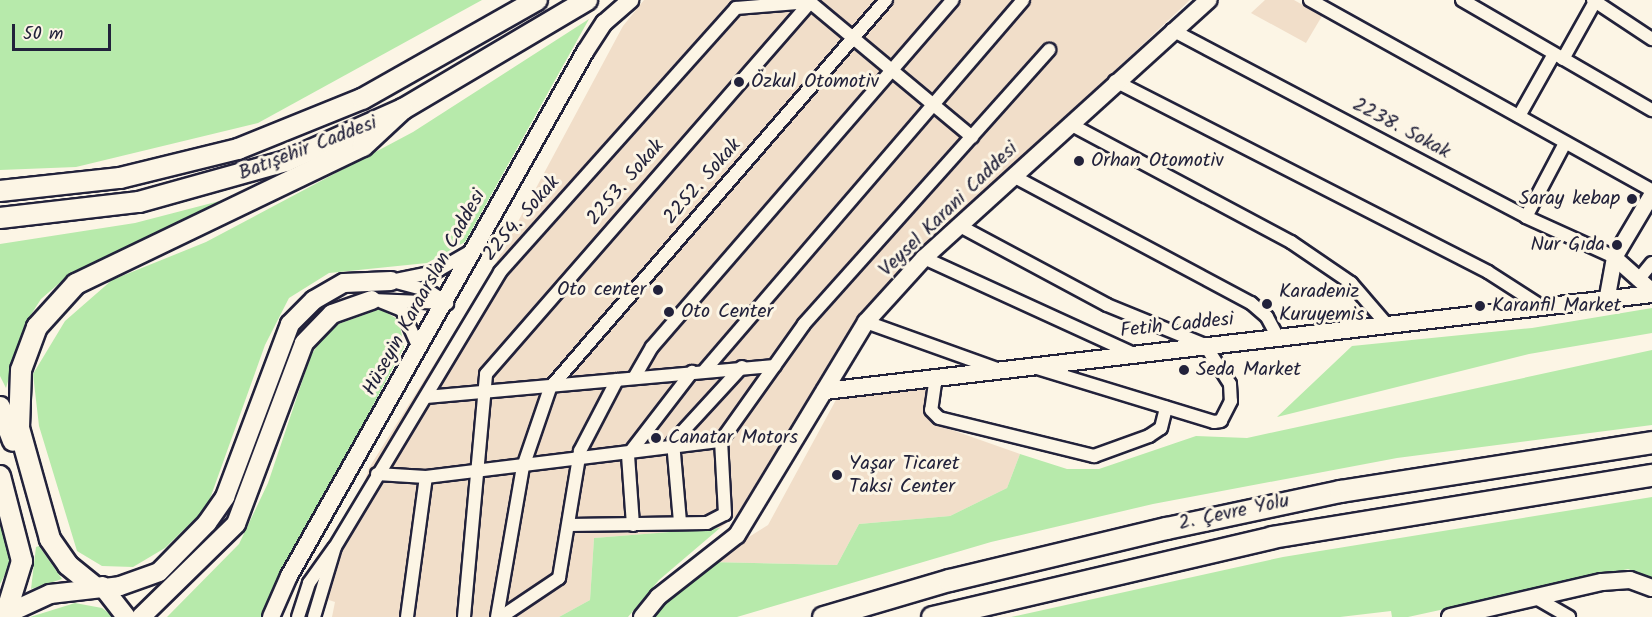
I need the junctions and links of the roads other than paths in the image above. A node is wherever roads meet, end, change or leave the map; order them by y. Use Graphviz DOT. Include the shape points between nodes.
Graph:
graph roads {
  1 [pos="537,0"];
  2 [pos="587,0"];
  3 [pos="630,0"];
  4 [pos="886,0"];
  5 [pos="953,0"];
  6 [pos="1023,0"];
  7 [pos="1209,0"];
  8 [pos="1310,0"];
  9 [pos="1461,0"];
  10 [pos="1595,0"];
  11 [pos="810,1"];
  12 [pos="1172,30"];
  13 [pos="854,38"];
  14 [pos="1652,39"];
  15 [pos="1049,50"];
  16 [pos="1558,57"];
  17 [pos="893,71"];
  18 [pos="1115,81"];
  19 [pos="932,105"];
  20 [pos="404,109"];
  21 [pos="1652,110"];
  22 [pos="1519,116"];
  23 [pos="1070,124"];
  24 [pos="972,137"];
  25 [pos="1565,143"];
  26 [pos="1013,176"];
  27 [pos="0,191"];
  28 [pos="1652,191"];
  29 [pos="1526,217"];
  30 [pos="0,218"];
  31 [pos="958,225"];
  32 [pos="475,248"];
  33 [pos="1614,257"];
  34 [pos="924,258"];
  35 [pos="1652,263"];
  36 [pos="391,280"];
  37 [pos="1638,280"];
  38 [pos="1652,292"];
  39 [pos="372,300"];
  40 [pos="1606,301"];
  41 [pos="447,303"];
  42 [pos="1545,309"];
  43 [pos="866,322"];
  44 [pos="1389,327"];
  45 [pos="1277,336"];
  46 [pos="1205,345"];
  47 [pos="419,348"];
  48 [pos="1129,352"];
  49 [pos="775,366"];
  50 [pos="1031,366"];
  51 [pos="742,367"];
  52 [pos="998,370"];
  53 [pos="698,372"];
  54 [pos="936,376"];
  55 [pos="634,378"];
  56 [pos="617,380"];
  57 [pos="550,388"];
  58 [pos="825,391"];
  59 [pos="481,395"];
  60 [pos="426,397"];
  61 [pos="0,407"];
  62 [pos="1166,408"];
  63 [pos="721,441"];
  64 [pos="1652,442"];
  65 [pos="673,448"];
  66 [pos="628,455"];
  67 [pos="578,460"];
  68 [pos="524,467"];
  69 [pos="475,470"];
  70 [pos="377,474"];
  71 [pos="1652,475"];
  72 [pos="0,476"];
  73 [pos="426,477"];
  74 [pos="33,487"];
  75 [pos="680,522"];
  76 [pos="569,525"];
  77 [pos="633,525"];
  78 [pos="335,547"];
  79 [pos="98,586"];
  80 [pos="1652,588"];
  81 [pos="1538,599"];
  82 [pos="1473,614"];
  83 [pos="2,616"];
  84 [pos="126,617"];
  85 [pos="141,617"];
  86 [pos="271,617"];
  87 [pos="298,617"];
  88 [pos="314,617"];
  89 [pos="406,617"];
  90 [pos="464,617"];
  91 [pos="499,617"];
  92 [pos="642,617"];
  93 [pos="823,617"];
  94 [pos="932,617"];
  95 [pos="1450,617"];
  96 [pos="1569,617"];
  1 -- 27 [label="highway, Batışehir Caddesi" via="362,99 249,145 120,178"];
  2 -- 20 [label="highway, Batışehir Caddesi"];
  3 -- 32 [label="main road, Hüseyin Karaarslan Caddesi" via="604,23 585,52"];
  4 -- 13 [label="street, 2252. Sokak"];
  5 -- 17 [label="street"];
  6 -- 19 [label="street"];
  7 -- 12 [label="main road, Veysel Karani Caddesi"];
  8 -- 22 [label="street"];
  9 -- 16 [label="street"];
  10 -- 14 [label="street"];
  10 -- 16 [label="street"];
  11 -- 13 [label="street"];
  11 -- 59 [label="street, 2253. Sokak" via="494,364"];
  11 -- 60 [label="street, 2254. Sokak" via="736,8 500,272"];
  12 -- 18 [label="main road, Veysel Karani Caddesi"];
  12 -- 29 [label="street, 2238. Sokak"];
  13 -- 17 [label="street"];
  13 -- 57 [label="street, 2252. Sokak"];
  15 -- 24 [label="street"];
  16 -- 21 [label="street"];
  16 -- 22 [label="street"];
  17 -- 19 [label="street"];
  17 -- 55 [label="street" via="652,347"];
  18 -- 23 [label="main road, Veysel Karani Caddesi"];
  18 -- 42 [label="street" via="1488,272"];
  19 -- 24 [label="street"];
  19 -- 53 [label="street"];
  20 -- 30 [label="highway, Batışehir Caddesi" via="286,162 220,182 112,207"];
  20 -- 74 [label="highway" via="363,146 93,274 58,299 28,346 18,392 19,429"];
  22 -- 25 [label="street"];
  23 -- 26 [label="main road, Veysel Karani Caddesi"];
  23 -- 44 [label="street" via="1291,242 1351,283"];
  24 -- 49 [label="street" via="804,324"];
  25 -- 28 [label="street"];
  25 -- 29 [label="street"];
  26 -- 31 [label="main road, Veysel Karani Caddesi"];
  26 -- 45 [label="street" via="1251,303 1268,317"];
  28 -- 33 [label="street"];
  29 -- 33 [label="street, 2238. Sokak"];
  31 -- 34 [label="main road, Veysel Karani Caddesi"];
  31 -- 46 [label="street" via="1107,305"];
  32 -- 36 [label="street" via="435,272"];
  32 -- 41 [label="main road, Hüseyin Karaarslan Caddesi"];
  33 -- 37 [label="street"];
  33 -- 40 [label="street"];
  34 -- 43 [label="main road, Veysel Karani Caddesi"];
  34 -- 48 [label="street"];
  35 -- 37 [label="street"];
  36 -- 41 [label="street" via="429,291"];
  36 -- 79 [label="main road" via="344,282 303,309 278,346 225,497 207,523 159,572 140,582"];
  37 -- 38 [label="street"];
  38 -- 40 [label="main road, Fetih Caddesi"];
  39 -- 41 [label="street"];
  39 -- 47 [label="street" via="402,310"];
  39 -- 85 [label="main road" via="332,314 304,343 236,524"];
  40 -- 42 [label="main road, Fetih Caddesi"];
  41 -- 47 [label="main road, Hüseyin Karaarslan Caddesi"];
  42 -- 44 [label="main road, Fetih Caddesi"];
  43 -- 52 [label="street"];
  43 -- 58 [label="main road, Veysel Karani Caddesi"];
  44 -- 45 [label="main road, Fetih Caddesi"];
  45 -- 46 [label="main road, Fetih Caddesi"];
  46 -- 48 [label="main road, Fetih Caddesi"];
  46 -- 62 [label="street" via="1230,384 1232,401 1221,421"];
  47 -- 86 [label="main road, Hüseyin Karaarslan Caddesi" via="289,576"];
  48 -- 50 [label="main road, Fetih Caddesi"];
  49 -- 51 [label="street"];
  49 -- 63 [label="street"];
  50 -- 52 [label="main road, Fetih Caddesi"];
  50 -- 62 [label="street"];
  51 -- 53 [label="street"];
  51 -- 65 [label="street" via="681,431"];
  52 -- 54 [label="main road, Fetih Caddesi"];
  53 -- 55 [label="street"];
  53 -- 66 [label="street"];
  54 -- 58 [label="main road, Fetih Caddesi"];
  54 -- 62 [label="street" via="931,410 939,418 1094,456 1161,428"];
  55 -- 56 [label="street"];
  56 -- 57 [label="street"];
  56 -- 67 [label="street"];
  57 -- 59 [label="street"];
  57 -- 68 [label="street"];
  58 -- 92 [label="main road, Veysel Karani Caddesi" via="737,535 658,597"];
  59 -- 60 [label="street"];
  59 -- 69 [label="street, 2253. Sokak"];
  60 -- 70 [label="street, 2254. Sokak"];
  61 -- 74 [label="highway"];
  63 -- 65 [label="street"];
  63 -- 75 [label="street" via="725,514 707,523"];
  64 -- 93 [label="highway, 2. Çevre Yolu" via="1340,491 1178,525 960,577"];
  65 -- 66 [label="street"];
  65 -- 75 [label="street"];
  66 -- 67 [label="street"];
  66 -- 77 [label="street"];
  67 -- 68 [label="street"];
  67 -- 76 [label="street"];
  68 -- 69 [label="street"];
  68 -- 91 [label="street"];
  69 -- 73 [label="street"];
  69 -- 90 [label="street, 2253. Sokak"];
  70 -- 73 [label="street"];
  70 -- 78 [label="street, 2254. Sokak"];
  71 -- 94 [label="highway, 2. Çevre Yolu" via="1272,537"];
  72 -- 83 [label="highway" via="22,561"];
  73 -- 89 [label="street"];
  74 -- 79 [label="highway" via="58,554"];
  75 -- 77 [label="street"];
  76 -- 77 [label="street"];
  76 -- 91 [label="street" via="559,578"];
  78 -- 87 [label="street" via="309,583"];
  78 -- 88 [label="street"];
  79 -- 83 [label="main road" via="50,594"];
  79 -- 84 [label="main road"];
  80 -- 81 [label="main road" via="1630,580"];
  81 -- 82 [label="main road"];
  81 -- 96 [label="street"];
  82 -- 95 [label="main road"];
}
